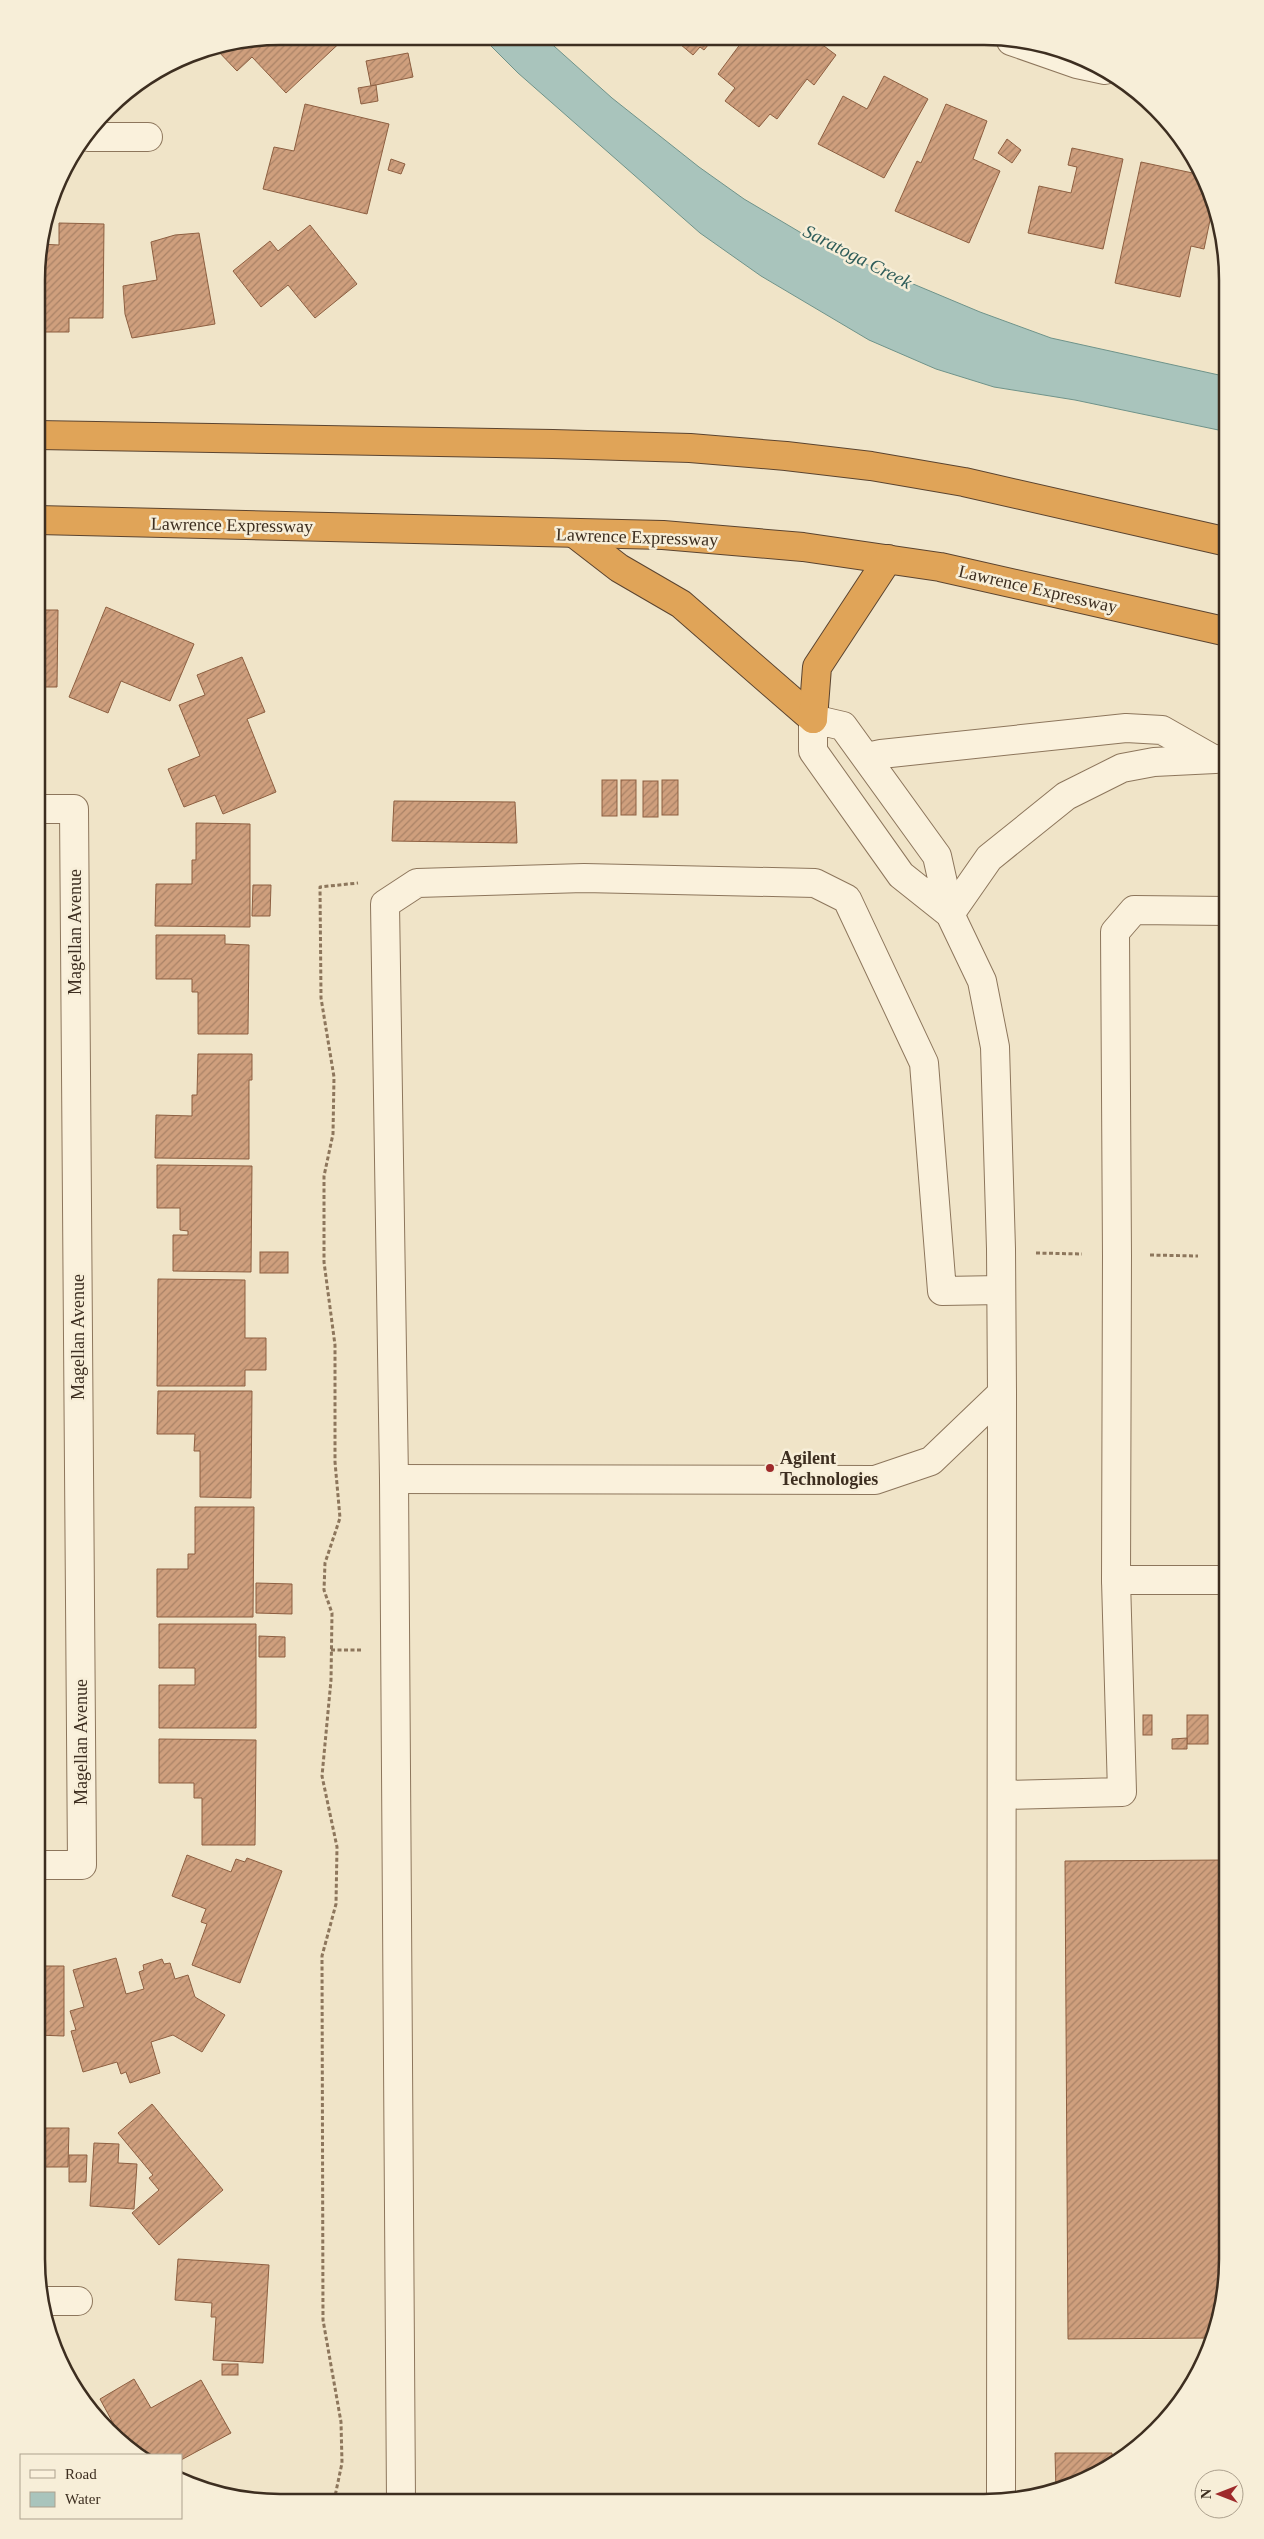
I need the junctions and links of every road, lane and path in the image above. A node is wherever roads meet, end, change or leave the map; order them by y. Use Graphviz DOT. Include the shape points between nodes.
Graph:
graph roads {
  1 [pos="1047,53"];
  2 [pos="1073,63"];
  3 [pos="94,137"];
  4 [pos="148,137"];
  5 [pos="45,435"];
  6 [pos="45,520"];
  7 [pos="575,534"];
  8 [pos="1219,540"];
  9 [pos="888,559"];
  10 [pos="1219,630"];
  11 [pos="813,719"];
  12 [pos="867,757"];
  13 [pos="1219,759"];
  14 [pos="1219,760"];
  15 [pos="45,809"];
  16 [pos="364,882"];
  17 [pos="1219,911"];
  18 [pos="950,914"];
  19 [pos="1033,1253"];
  20 [pos="1088,1254"];
  21 [pos="1142,1255"];
  22 [pos="1198,1256"];
  23 [pos="1002,1290"];
  24 [pos="1002,1393"];
  25 [pos="394,1479"];
  26 [pos="1116,1580"];
  27 [pos="1219,1580"];
  28 [pos="331,1650"];
  29 [pos="366,1650"];
  30 [pos="1002,1795"];
  31 [pos="45,1865"];
  32 [pos="78,2301"];
  33 [pos="49,2302"];
  34 [pos="1001,2493"];
  35 [pos="335,2494"];
  36 [pos="401,2494"];
  1 -- 2 [label="street"];
  3 -- 4 [label="street"];
  5 -- 8 [label="highway" via="690,448 871,466 964,482"];
  6 -- 7 [label="highway, Lawrence Expressway"];
  7 -- 9 [label="highway, Lawrence Expressway" via="718,539"];
  7 -- 11 [label="highway" via="619,568 681,604"];
  9 -- 10 [label="highway, Lawrence Expressway" via="940,567"];
  9 -- 11 [label="highway" via="817,667"];
  11 -- 12 [label="street" via="843,726"];
  11 -- 18 [label="street" via="813,752 901,875"];
  12 -- 13 [label="street" via="1126,728 1162,730"];
  12 -- 18 [label="street" via="936,856"];
  14 -- 18 [label="street" via="1154,762 1122,768 1066,796 989,858"];
  15 -- 31 [label="street, Magellan Avenue" via="74,809 82,1865"];
  16 -- 28 [label="path" via="320,887 321,998 334,1077 333,1134 324,1176 324,1253 335,1345 335,1462 340,1518 325,1563 324,1590 332,1613"];
  17 -- 26 [label="street" via="1134,910 1114,932"];
  18 -- 23 [label="street" via="982,981 995,1048"];
  19 -- 20 [label="path"];
  21 -- 22 [label="path"];
  23 -- 24 [label="street"];
  23 -- 25 [label="street" via="942,1291 924,1063 847,899 815,883 584,878 417,883 385,904"];
  24 -- 25 [label="street" via="931,1462 875,1480"];
  24 -- 30 [label="street"];
  25 -- 36 [label="street"];
  26 -- 27 [label="street"];
  26 -- 30 [label="street" via="1122,1792"];
  28 -- 29 [label="path"];
  28 -- 35 [label="path" via="322,1776 337,1847 336,1904 322,1956 323,2320 341,2422 342,2463"];
  30 -- 34 [label="street"];
  32 -- 33 [label="street"];
}
